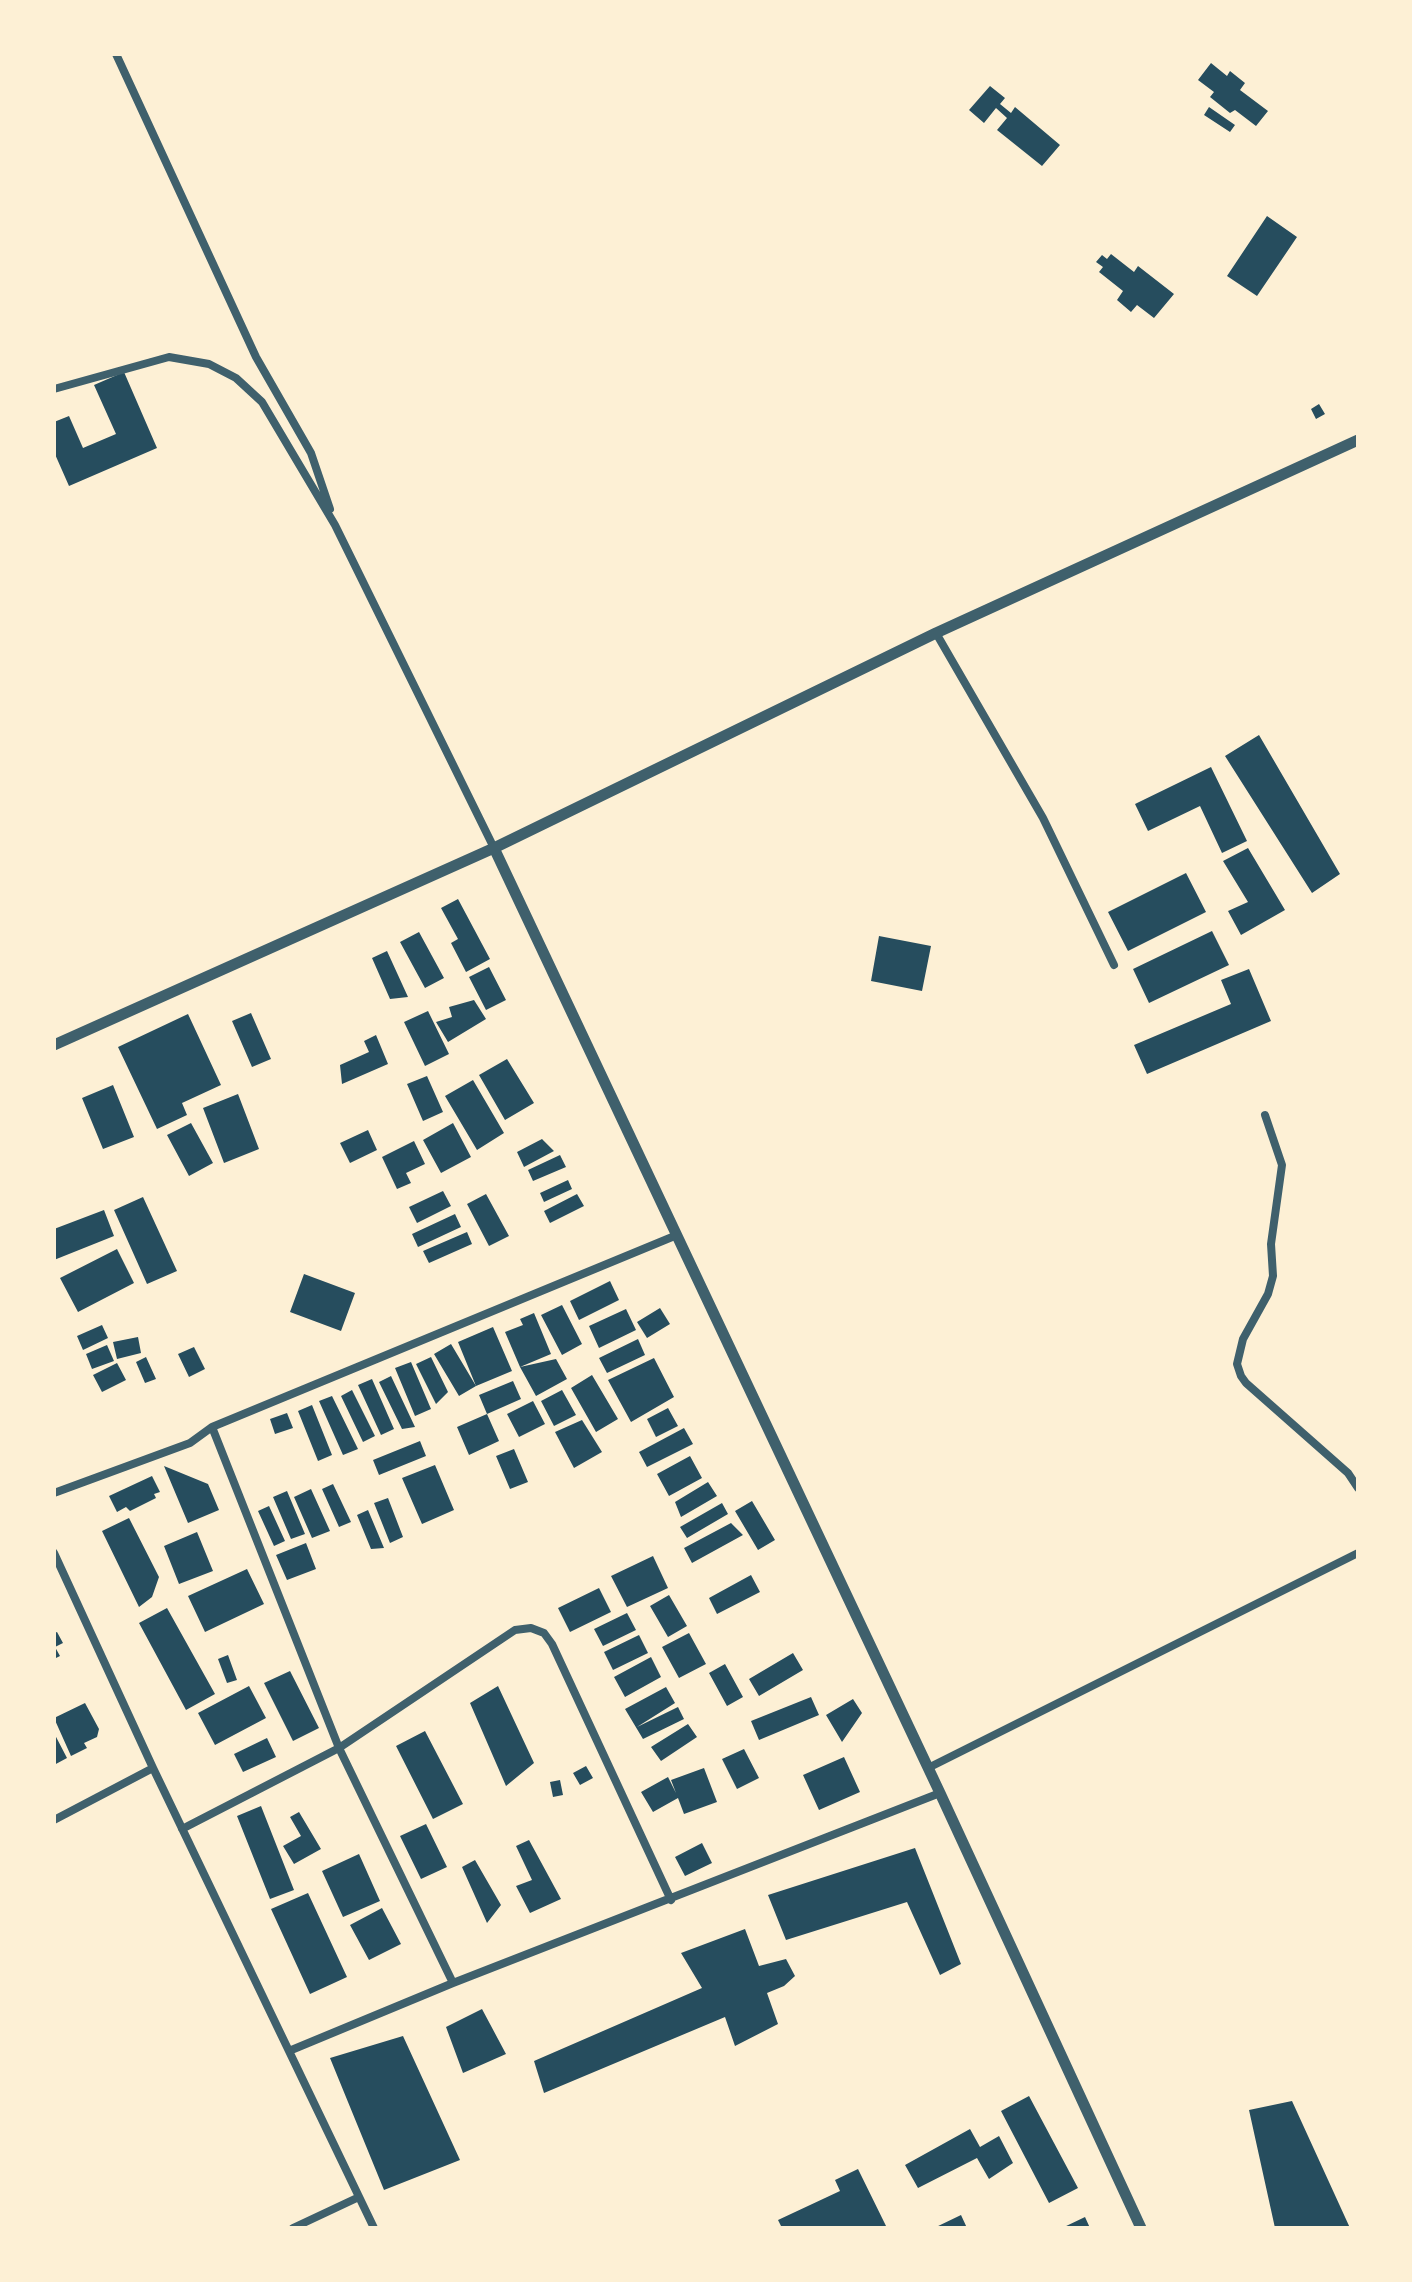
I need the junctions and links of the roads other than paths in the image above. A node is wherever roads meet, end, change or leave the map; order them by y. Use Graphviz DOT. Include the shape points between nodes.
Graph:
graph roads {
  1 [pos="116,54"];
  2 [pos="54,389"];
  3 [pos="1358,440"];
  4 [pos="335,525"];
  5 [pos="936,633"];
  6 [pos="494,848"];
  7 [pos="1114,965"];
  8 [pos="54,1045"];
  9 [pos="1265,1115"];
  10 [pos="677,1235"];
  11 [pos="212,1427"];
  12 [pos="1358,1488"];
  13 [pos="54,1493"];
  14 [pos="54,1553"];
  15 [pos="1358,1553"];
  16 [pos="56,1564"];
  17 [pos="339,1748"];
  18 [pos="153,1768"];
  19 [pos="928,1768"];
  20 [pos="940,1793"];
  21 [pos="54,1820"];
  22 [pos="182,1829"];
  23 [pos="671,1900"];
  24 [pos="453,1983"];
  25 [pos="289,2051"];
  26 [pos="359,2197"];
  27 [pos="293,2228"];
  28 [pos="374,2228"];
  29 [pos="1141,2228"];
  1 -- 4 [label="street" via="256,357 311,453"];
  2 -- 4 [label="street" via="169,357 209,364 236,378 262,402"];
  3 -- 5 [label="street"];
  4 -- 6 [label="street"];
  5 -- 6 [label="street"];
  5 -- 7 [label="street" via="1047,826"];
  6 -- 8 [label="street"];
  6 -- 10 [label="street"];
  9 -- 12 [label="street" via="1282,1165 1271,1244 1273,1276 1237,1364 1246,1383 1348,1473"];
  10 -- 11 [label="street"];
  10 -- 19 [label="street"];
  11 -- 13 [label="street" via="190,1443"];
  11 -- 17 [label="street"];
  14 -- 16 [label="street"];
  15 -- 19 [label="street"];
  16 -- 18 [label="street"];
  17 -- 22 [label="street"];
  17 -- 23 [label="street" via="515,1630 544,1633"];
  17 -- 24 [label="street"];
  18 -- 21 [label="street"];
  18 -- 22 [label="street"];
  19 -- 20 [label="street"];
  20 -- 23 [label="street"];
  20 -- 29 [label="street"];
  22 -- 25 [label="street"];
  23 -- 24 [label="street"];
  24 -- 25 [label="street"];
  25 -- 26 [label="street"];
  26 -- 27 [label="street"];
  26 -- 28 [label="street"];
}
